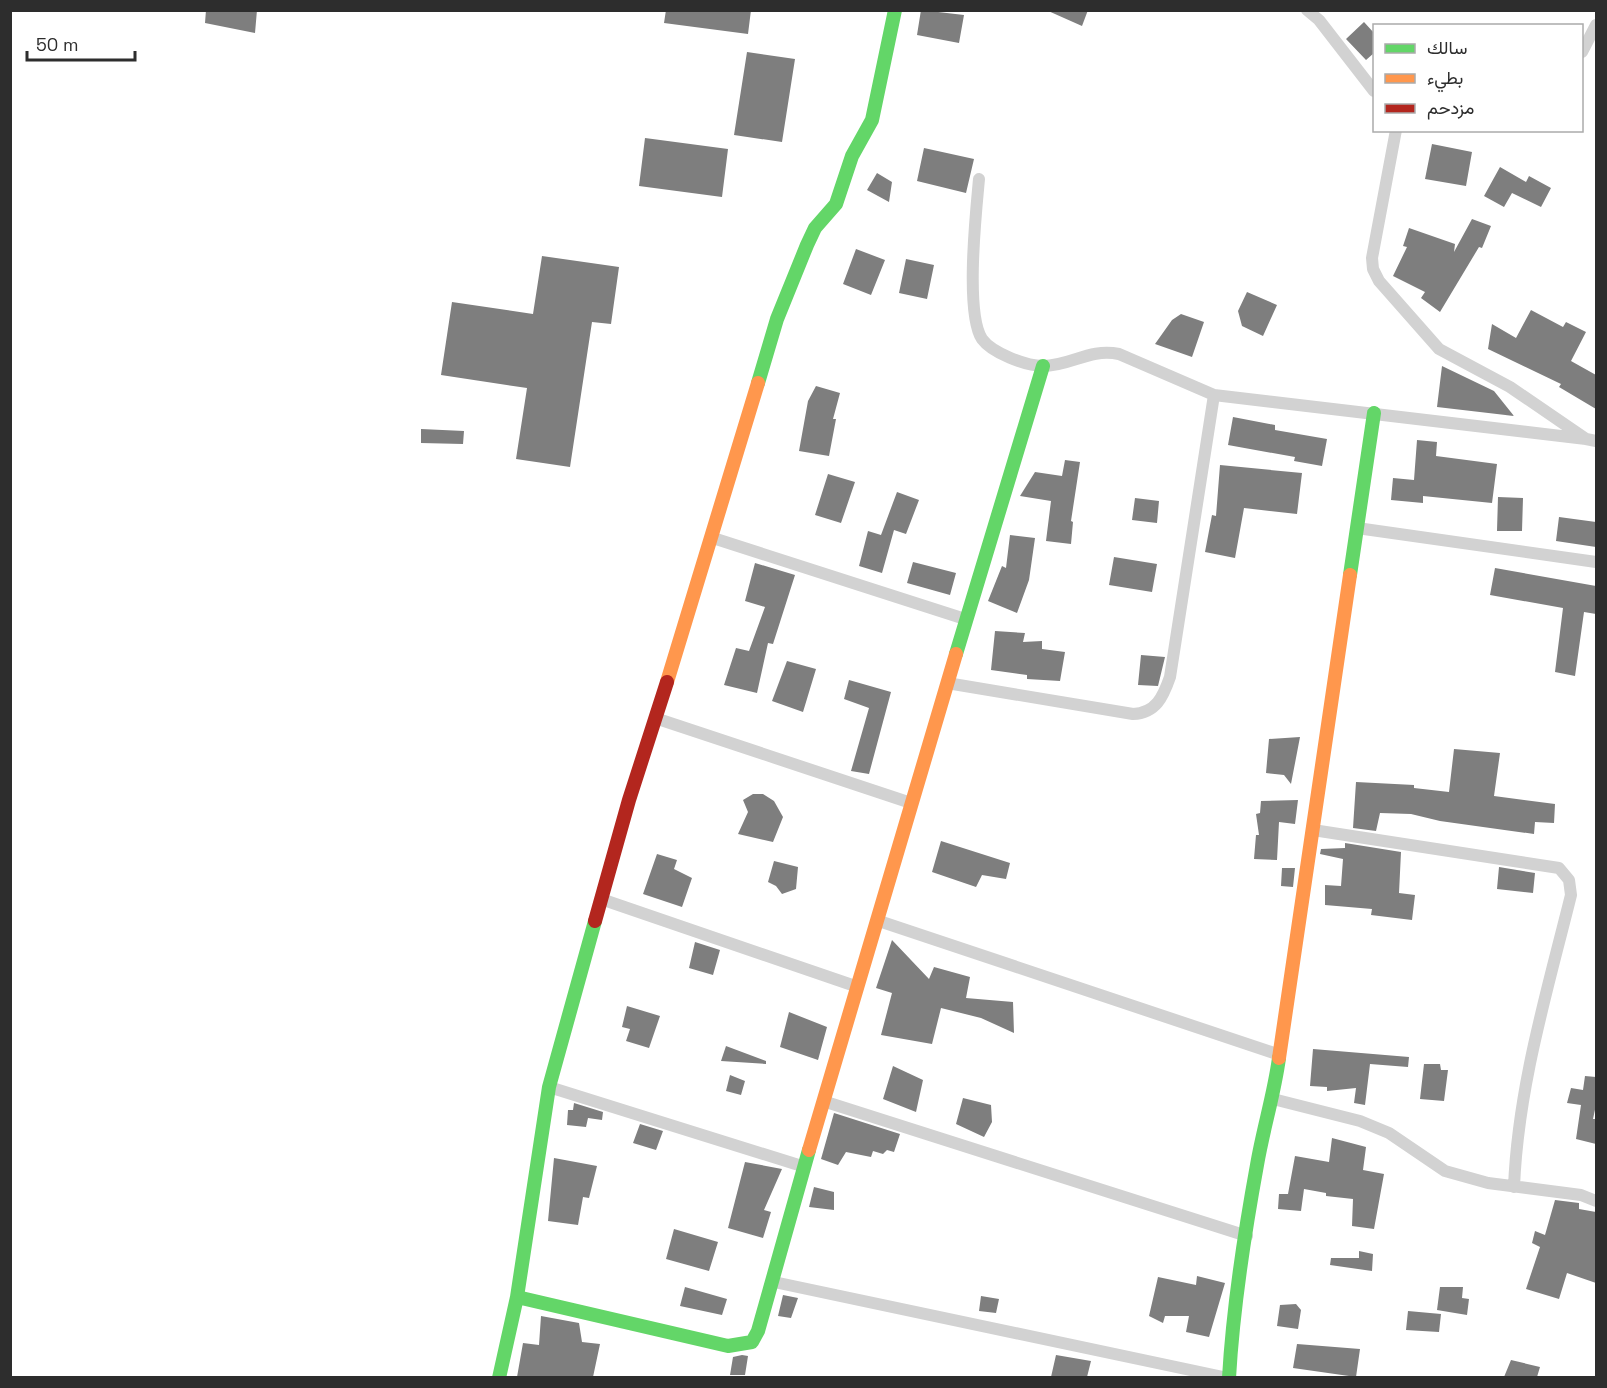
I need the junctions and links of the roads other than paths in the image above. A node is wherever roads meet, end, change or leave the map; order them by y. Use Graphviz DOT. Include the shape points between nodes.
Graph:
graph roads {
  1 [pos="895,10"];
  2 [pos="1307,10"];
  3 [pos="1596,25"];
  4 [pos="1583,48"];
  5 [pos="1373,90"];
  6 [pos="1396,132"];
  7 [pos="979,179"];
  8 [pos="1043,366"];
  9 [pos="1214,395"];
  10 [pos="1374,413"];
  11 [pos="1591,440"];
  12 [pos="1357,528"];
  13 [pos="713,538"];
  14 [pos="1596,562"];
  15 [pos="965,619"];
  16 [pos="947,683"];
  17 [pos="655,718"];
  18 [pos="911,803"];
  19 [pos="1313,830"];
  20 [pos="601,899"];
  21 [pos="879,921"];
  22 [pos="858,987"];
  23 [pos="1280,1055"];
  24 [pos="549,1087"];
  25 [pos="1273,1099"];
  26 [pos="823,1101"];
  27 [pos="805,1167"];
  28 [pos="1515,1186"];
  29 [pos="1596,1201"];
  30 [pos="1247,1236"];
  31 [pos="774,1282"];
  32 [pos="517,1297"];
  33 [pos="499,1377"];
  34 [pos="1229,1377"];
  1 -- 13 [label="street" via="872,120 852,156 836,204 815,228 777,319"];
  2 -- 5 [label="street"];
  3 -- 4 [label="street"];
  6 -- 11 [label="street" via="1372,258 1379,281 1439,349 1510,387"];
  7 -- 8 [label="street" via="974,319 982,339 995,351"];
  8 -- 9 [label="street" via="1106,351"];
  8 -- 15 [label="street"];
  9 -- 10 [label="street"];
  9 -- 16 [label="street" via="1170,677 1155,708 1133,714"];
  10 -- 11 [label="street"];
  10 -- 12 [label="street"];
  12 -- 14 [label="street"];
  12 -- 19 [label="street"];
  13 -- 15 [label="street"];
  13 -- 17 [label="street"];
  15 -- 16 [label="street"];
  16 -- 18 [label="street"];
  17 -- 18 [label="street"];
  17 -- 20 [label="street"];
  18 -- 21 [label="street"];
  19 -- 23 [label="street"];
  19 -- 28 [label="street" via="1559,868 1569,880 1571,895 1526,1076 1516,1142"];
  20 -- 22 [label="street"];
  20 -- 24 [label="street"];
  21 -- 22 [label="street"];
  21 -- 23 [label="street"];
  22 -- 26 [label="street"];
  23 -- 25 [label="street"];
  24 -- 27 [label="street"];
  24 -- 32 [label="street"];
  25 -- 28 [label="street" via="1360,1121 1389,1133 1445,1171"];
  25 -- 30 [label="street" via="1257,1163"];
  26 -- 27 [label="street"];
  26 -- 30 [label="street"];
  27 -- 31 [label="street"];
  28 -- 29 [label="street" via="1581,1195"];
  30 -- 34 [label="street" via="1232,1323"];
  31 -- 32 [label="street" via="758,1331 752,1342 740,1345 715,1343"];
  31 -- 34 [label="street"];
  32 -- 33 [label="street"];
}
